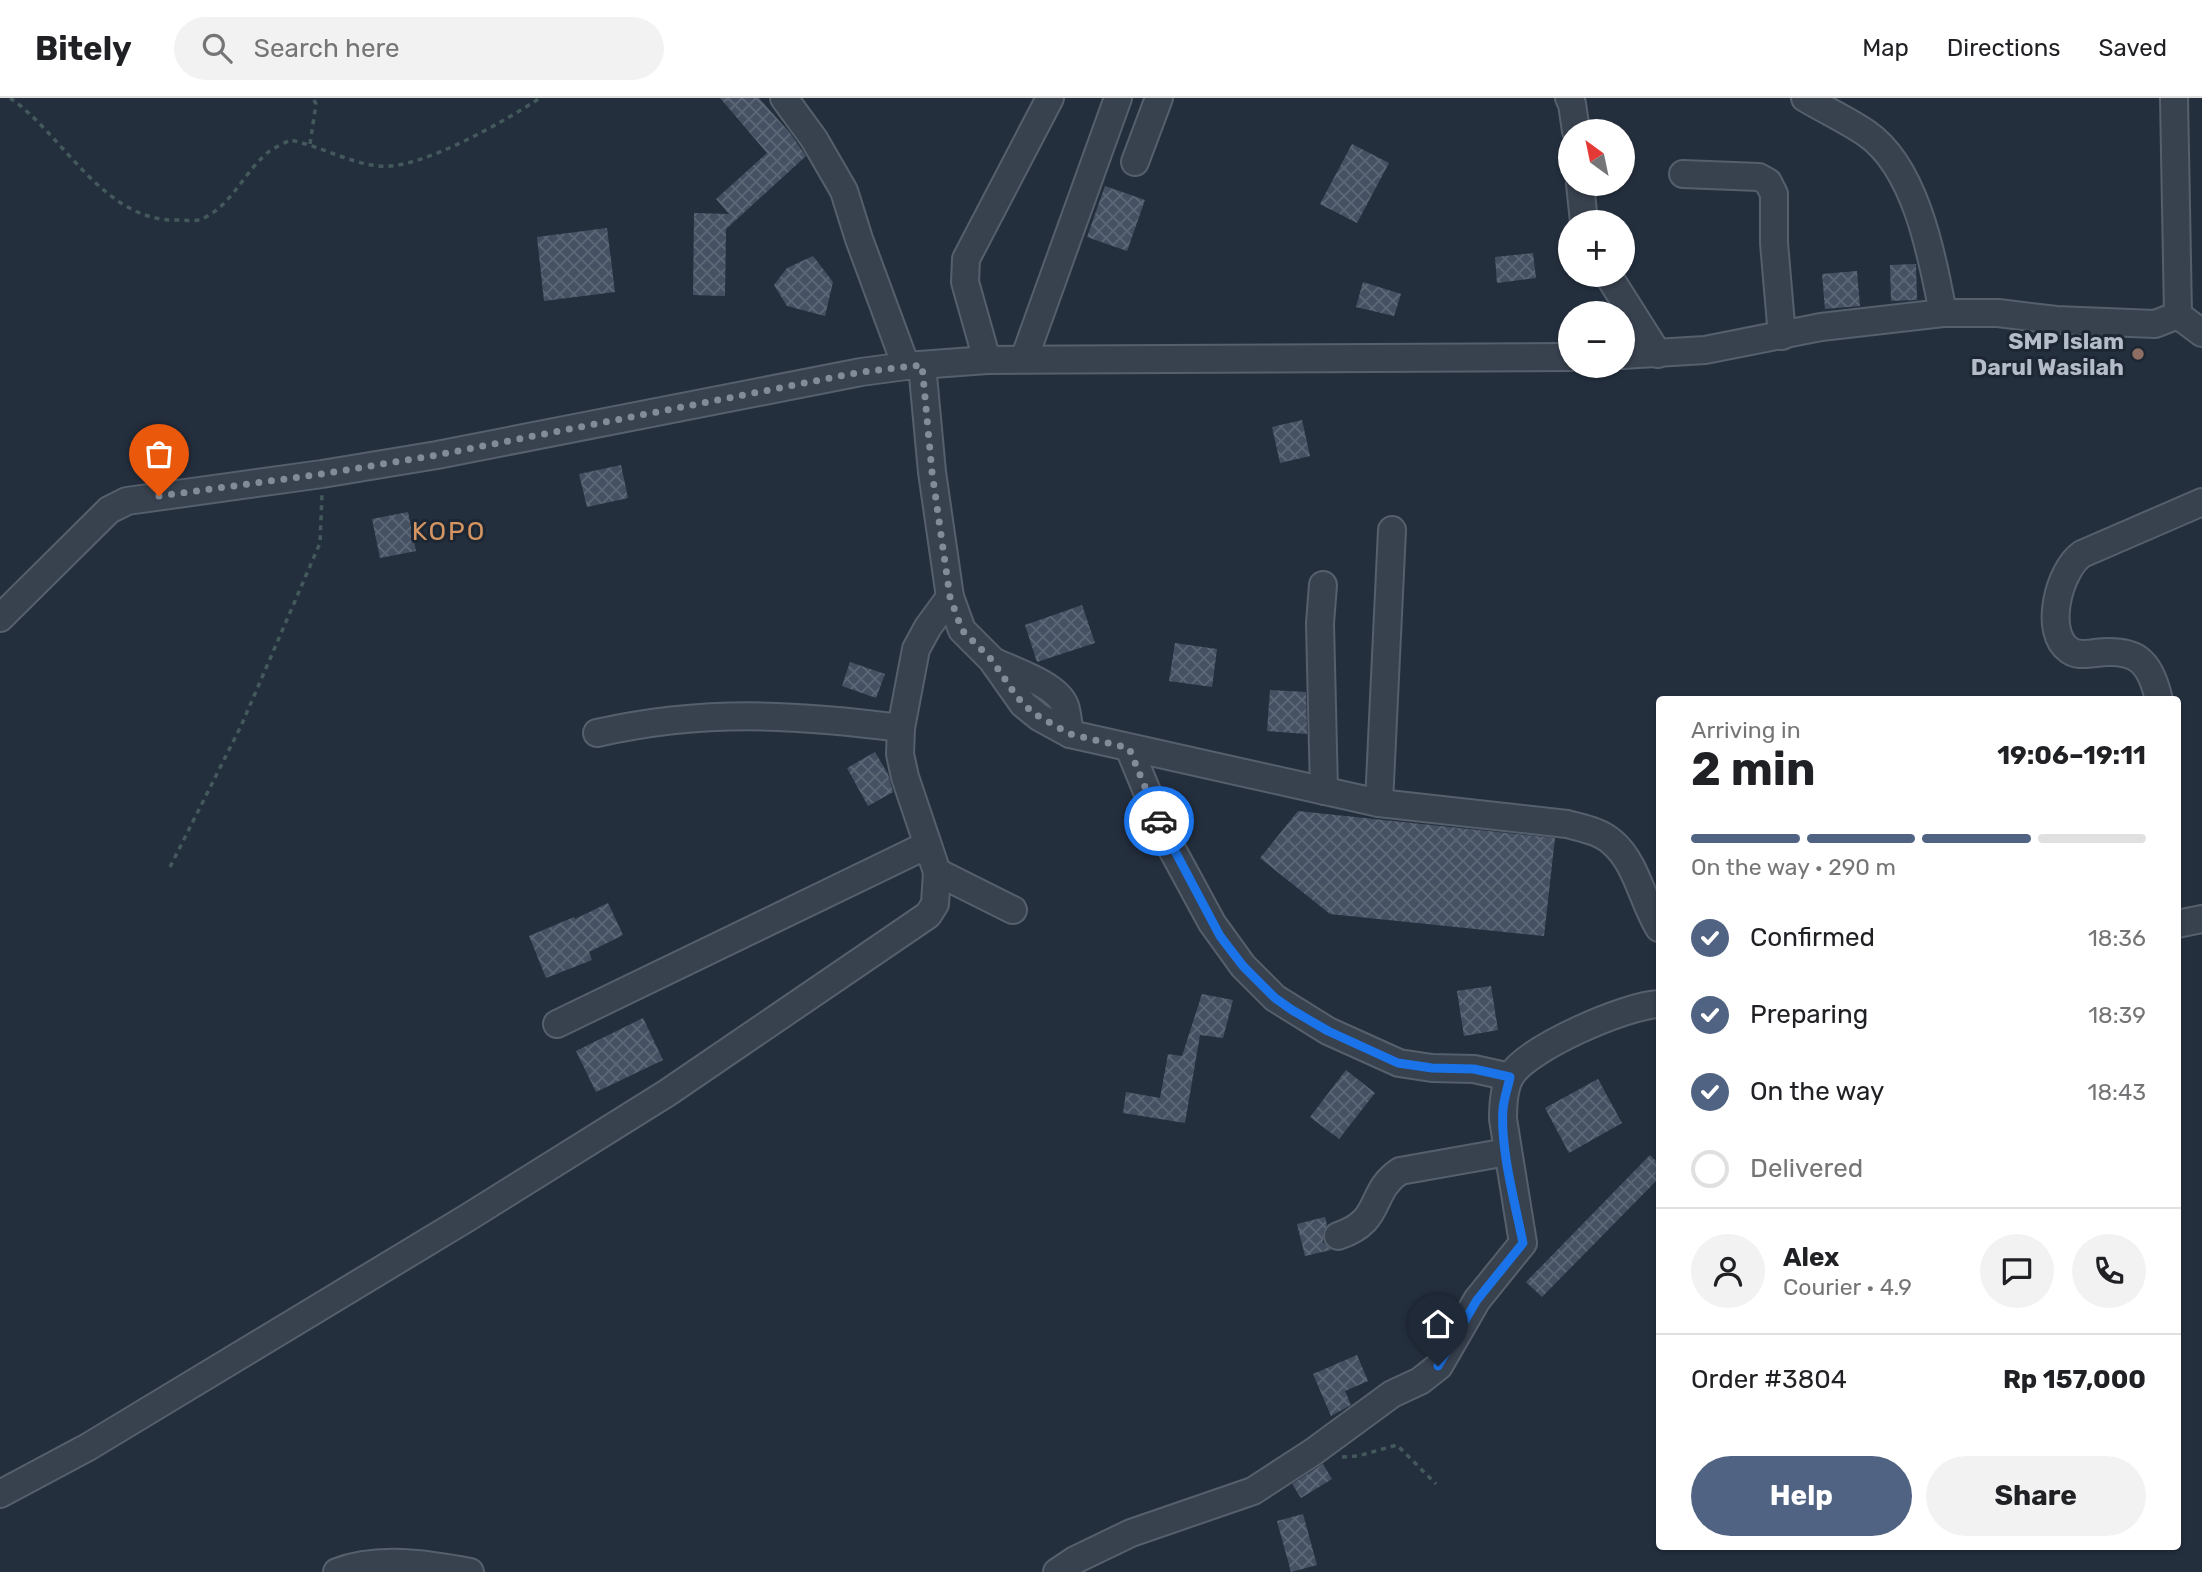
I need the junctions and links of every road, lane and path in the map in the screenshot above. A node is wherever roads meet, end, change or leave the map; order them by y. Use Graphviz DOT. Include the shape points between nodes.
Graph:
graph roads {
  1 [pos="9,98"];
  2 [pos="313,98"];
  3 [pos="540,98"];
  4 [pos="784,98"];
  5 [pos="1050,98"];
  6 [pos="1118,98"];
  7 [pos="1158,98"];
  8 [pos="1569,98"];
  9 [pos="1805,98"];
  10 [pos="2174,98"];
  11 [pos="1574,119"];
  12 [pos="310,144"];
  13 [pos="1135,162"];
  14 [pos="1683,174"];
  15 [pos="1616,287"];
  16 [pos="1943,313"];
  17 [pos="2178,315"];
  18 [pos="2202,333"];
  19 [pos="1782,336"];
  20 [pos="1658,354"];
  21 [pos="1635,355"];
  22 [pos="1558,356"];
  23 [pos="987,359"];
  24 [pos="1024,359"];
  25 [pos="914,365"];
  26 [pos="322,474"];
  27 [pos="2202,502"];
  28 [pos="1392,530"];
  29 [pos="1322,585"];
  30 [pos="950,597"];
  31 [pos="0,618"];
  32 [pos="2158,696"];
  33 [pos="901,728"];
  34 [pos="597,733"];
  35 [pos="1129,748"];
  36 [pos="1324,791"];
  37 [pos="1379,803"];
  38 [pos="927,845"];
  39 [pos="170,867"];
  40 [pos="937,872"];
  41 [pos="1013,909"];
  42 [pos="2202,919"];
  43 [pos="1656,922"];
  44 [pos="2181,923"];
  45 [pos="1656,1005"];
  46 [pos="557,1024"];
  47 [pos="1510,1077"];
  48 [pos="1507,1152"];
  49 [pos="1338,1236"];
  50 [pos="1312,1452"];
  51 [pos="1436,1485"];
  52 [pos="0,1494"];
  53 [pos="337,1572"];
  54 [pos="470,1572"];
  55 [pos="1057,1572"];
  1 -- 12 [label="path" via="29,111 97,186 134,210 162,221 202,220 233,194 267,153 290,140"];
  2 -- 12 [label="path"];
  3 -- 12 [label="path" via="476,134 399,165 366,164"];
  4 -- 25 [label="street" via="844,191 859,239"];
  5 -- 23 [label="street" via="966,259 965,282"];
  6 -- 24 [label="street"];
  7 -- 13 [label="street"];
  8 -- 11 [label="street"];
  9 -- 16 [label="street" via="1867,134 1901,170 1931,249"];
  10 -- 17 [label="street"];
  14 -- 19 [label="street" via="1759,177 1771,187"];
  15 -- 20 [label="street"];
  16 -- 17 [label="street" via="2155,324"];
  16 -- 19 [label="street"];
  17 -- 18 [label="street"];
  19 -- 20 [label="street"];
  20 -- 21 [label="street"];
  22 -- 24 [label="street"];
  23 -- 24 [label="street"];
  23 -- 25 [label="street"];
  25 -- 26 [label="street"];
  25 -- 30 [label="street"];
  26 -- 31 [label="street" via="115,506"];
  26 -- 39 [label="path" via="320,542 240,726"];
  27 -- 32 [label="street" via="2082,554 2062,578 2056,619 2064,646 2078,654 2116,651 2134,656 2148,671"];
  28 -- 37 [label="street"];
  29 -- 36 [label="street"];
  30 -- 33 [label="street" via="916,649"];
  30 -- 35 [label="street" via="962,630 992,660 1023,705 1070,734"];
  33 -- 34 [label="street" via="821,718 739,716 674,719"];
  33 -- 38 [label="street" via="905,777"];
  35 -- 36 [label="street"];
  35 -- 47 [label="street" via="1167,840 1212,923 1243,966 1275,998 1328,1031 1398,1063"];
  36 -- 37 [label="street"];
  37 -- 43 [label="street" via="1592,830 1612,841 1628,861"];
  38 -- 40 [label="street"];
  38 -- 46 [label="street"];
  40 -- 41 [label="street"];
  40 -- 52 [label="street" via="935,904 916,925 667,1093 99,1441"];
  42 -- 44 [label="street"];
  45 -- 47 [label="street" via="1625,1010 1571,1035 1529,1056"];
  47 -- 48 [label="street" via="1503,1108"];
  48 -- 49 [label="street" via="1400,1171 1387,1183 1366,1221"];
  48 -- 50 [label="street" via="1523,1243 1477,1300 1433,1371 1392,1394"];
  50 -- 51 [label="path" via="1346,1457 1397,1445"];
  50 -- 55 [label="street" via="1247,1494 1131,1533"];
  53 -- 54 [label="street" via="372,1563"];
}
